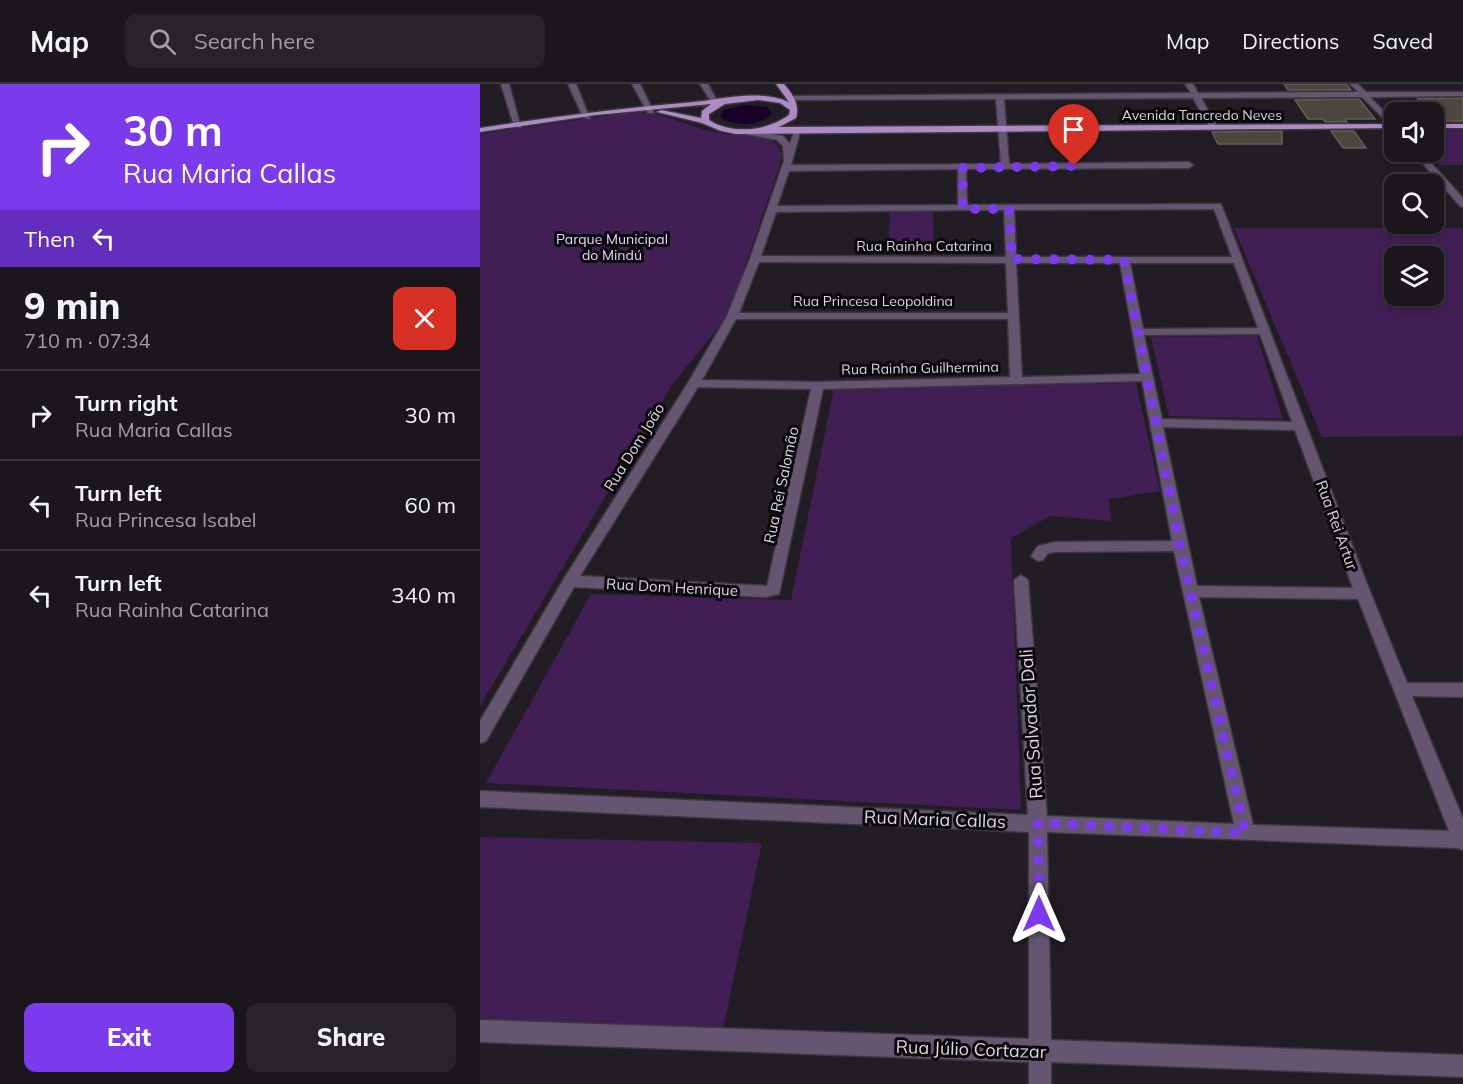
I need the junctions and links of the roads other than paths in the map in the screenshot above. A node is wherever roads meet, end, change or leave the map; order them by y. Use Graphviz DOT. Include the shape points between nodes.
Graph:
graph roads {
  1 [pos="505,84"];
  2 [pos="572,84"];
  3 [pos="636,84"];
  4 [pos="704,84"];
  5 [pos="774,84"];
  6 [pos="780,84"];
  7 [pos="1188,84"];
  8 [pos="1354,84"];
  9 [pos="1463,94"];
  10 [pos="1363,95"];
  11 [pos="1194,96"];
  12 [pos="1000,97"];
  13 [pos="747,98"];
  14 [pos="792,98"];
  15 [pos="734,100"];
  16 [pos="715,101"];
  17 [pos="650,109"];
  18 [pos="794,110"];
  19 [pos="586,116"];
  20 [pos="1384,116"];
  21 [pos="705,121"];
  22 [pos="518,124"];
  23 [pos="1444,126"];
  24 [pos="1463,126"];
  25 [pos="1384,127"];
  26 [pos="1214,128"];
  27 [pos="756,130"];
  28 [pos="1002,130"];
  29 [pos="740,131"];
  30 [pos="798,131"];
  31 [pos="480,132"];
  32 [pos="1426,162"];
  33 [pos="788,165"];
  34 [pos="1189,165"];
  35 [pos="1005,167"];
  36 [pos="962,168"];
  37 [pos="1463,204"];
  38 [pos="771,209"];
  39 [pos="963,209"];
  40 [pos="1009,209"];
  41 [pos="754,259"];
  42 [pos="1012,259"];
  43 [pos="1124,260"];
  44 [pos="1237,260"];
  45 [pos="732,316"];
  46 [pos="1013,316"];
  47 [pos="1265,331"];
  48 [pos="1138,332"];
  49 [pos="1146,377"];
  50 [pos="1016,381"];
  51 [pos="694,383"];
  52 [pos="818,386"];
  53 [pos="1155,423"];
  54 [pos="1301,426"];
  55 [pos="1180,546"];
  56 [pos="1038,556"];
  57 [pos="1021,580"];
  58 [pos="570,581"];
  59 [pos="774,590"];
  60 [pos="1190,591"];
  61 [pos="1363,594"];
  62 [pos="1402,689"];
  63 [pos="1463,690"];
  64 [pos="480,736"];
  65 [pos="480,799"];
  66 [pos="1038,823"];
  67 [pos="1245,833"];
  68 [pos="1463,841"];
  69 [pos="480,1031"];
  70 [pos="1040,1051"];
  71 [pos="1463,1066"];
  72 [pos="1040,1084"];
  1 -- 22 [label="street"];
  2 -- 19 [label="street"];
  3 -- 17 [label="street"];
  4 -- 16 [label="street"];
  5 -- 13 [label="main road" via="772,92"];
  6 -- 14 [label="main road"];
  7 -- 11 [label="street"];
  8 -- 10 [label="street"];
  9 -- 10 [label="street"];
  10 -- 11 [label="street"];
  10 -- 20 [label="street"];
  11 -- 12 [label="street"];
  11 -- 26 [label="street"];
  12 -- 14 [label="street"];
  12 -- 28 [label="street"];
  13 -- 15 [label="main road"];
  13 -- 18 [label="main road" via="777,100"];
  14 -- 18 [label="main road, Rua Dom João"];
  15 -- 16 [label="main road"];
  15 -- 21 [label="main road" via="709,109 703,117"];
  16 -- 17 [label="main road"];
  17 -- 19 [label="main road"];
  17 -- 21 [label="main road"];
  18 -- 27 [label="main road" via="784,123"];
  18 -- 30 [label="main road, Rua Dom João"];
  19 -- 22 [label="main road"];
  21 -- 29 [label="main road" via="722,129"];
  22 -- 31 [label="main road"];
  23 -- 24 [label="main road"];
  25 -- 26 [label="main road, Avenida Tancredo Neves"];
  26 -- 28 [label="main road, Avenida Tancredo Neves"];
  27 -- 29 [label="main road"];
  27 -- 30 [label="main road, Avenida Tancredo Neves"];
  28 -- 30 [label="main road, Avenida Tancredo Neves"];
  28 -- 35 [label="street"];
  29 -- 33 [label="street" via="780,138 787,146"];
  30 -- 33 [label="street, Rua Dom João"];
  32 -- 37 [label="street"];
  33 -- 36 [label="street"];
  33 -- 38 [label="street, Rua Dom João"];
  34 -- 35 [label="street"];
  35 -- 36 [label="street"];
  36 -- 39 [label="street"];
  38 -- 39 [label="street"];
  38 -- 41 [label="street, Rua Dom João"];
  39 -- 40 [label="street"];
  40 -- 42 [label="street"];
  40 -- 44 [label="street, Rua Rei Artur" via="1218,206"];
  41 -- 42 [label="street, Rua Rainha Catarina"];
  41 -- 45 [label="street, Rua Dom João"];
  42 -- 43 [label="street, Rua Rainha Catarina"];
  42 -- 46 [label="street"];
  43 -- 44 [label="street, Rua Rainha Catarina"];
  43 -- 48 [label="street"];
  44 -- 47 [label="street, Rua Rei Artur"];
  45 -- 46 [label="street, Rua Princesa Leopoldina"];
  45 -- 51 [label="street, Rua Dom João"];
  46 -- 50 [label="street"];
  47 -- 48 [label="street"];
  47 -- 54 [label="street, Rua Rei Artur"];
  48 -- 49 [label="street"];
  49 -- 50 [label="street, Rua Rainha Guilhermina"];
  49 -- 53 [label="street"];
  50 -- 52 [label="street, Rua Rainha Guilhermina"];
  51 -- 52 [label="street, Rua Rainha Guilhermina"];
  51 -- 58 [label="street, Rua Dom João"];
  52 -- 59 [label="street, Rua Rei Salomão"];
  53 -- 54 [label="street"];
  53 -- 55 [label="street"];
  54 -- 61 [label="street, Rua Rei Artur"];
  55 -- 56 [label="street" via="1055,547 1043,549"];
  55 -- 60 [label="street"];
  57 -- 66 [label="street, Rua Salvador Dali"];
  58 -- 59 [label="street, Rua Dom Henrique"];
  58 -- 64 [label="street, Rua Dom João"];
  60 -- 61 [label="street"];
  60 -- 67 [label="street"];
  61 -- 62 [label="street, Rua Rei Artur"];
  62 -- 63 [label="street"];
  62 -- 68 [label="street, Rua Rei Artur"];
  65 -- 66 [label="street, Rua Maria Callas"];
  66 -- 67 [label="street, Rua Maria Callas"];
  66 -- 70 [label="street, Rua Salvador Dali"];
  67 -- 68 [label="street, Rua Maria Callas"];
  69 -- 70 [label="street, Rua Júlio Cortazar"];
  70 -- 71 [label="street, Rua Júlio Cortazar"];
  70 -- 72 [label="street, Rua Salvador Dali"];
}
